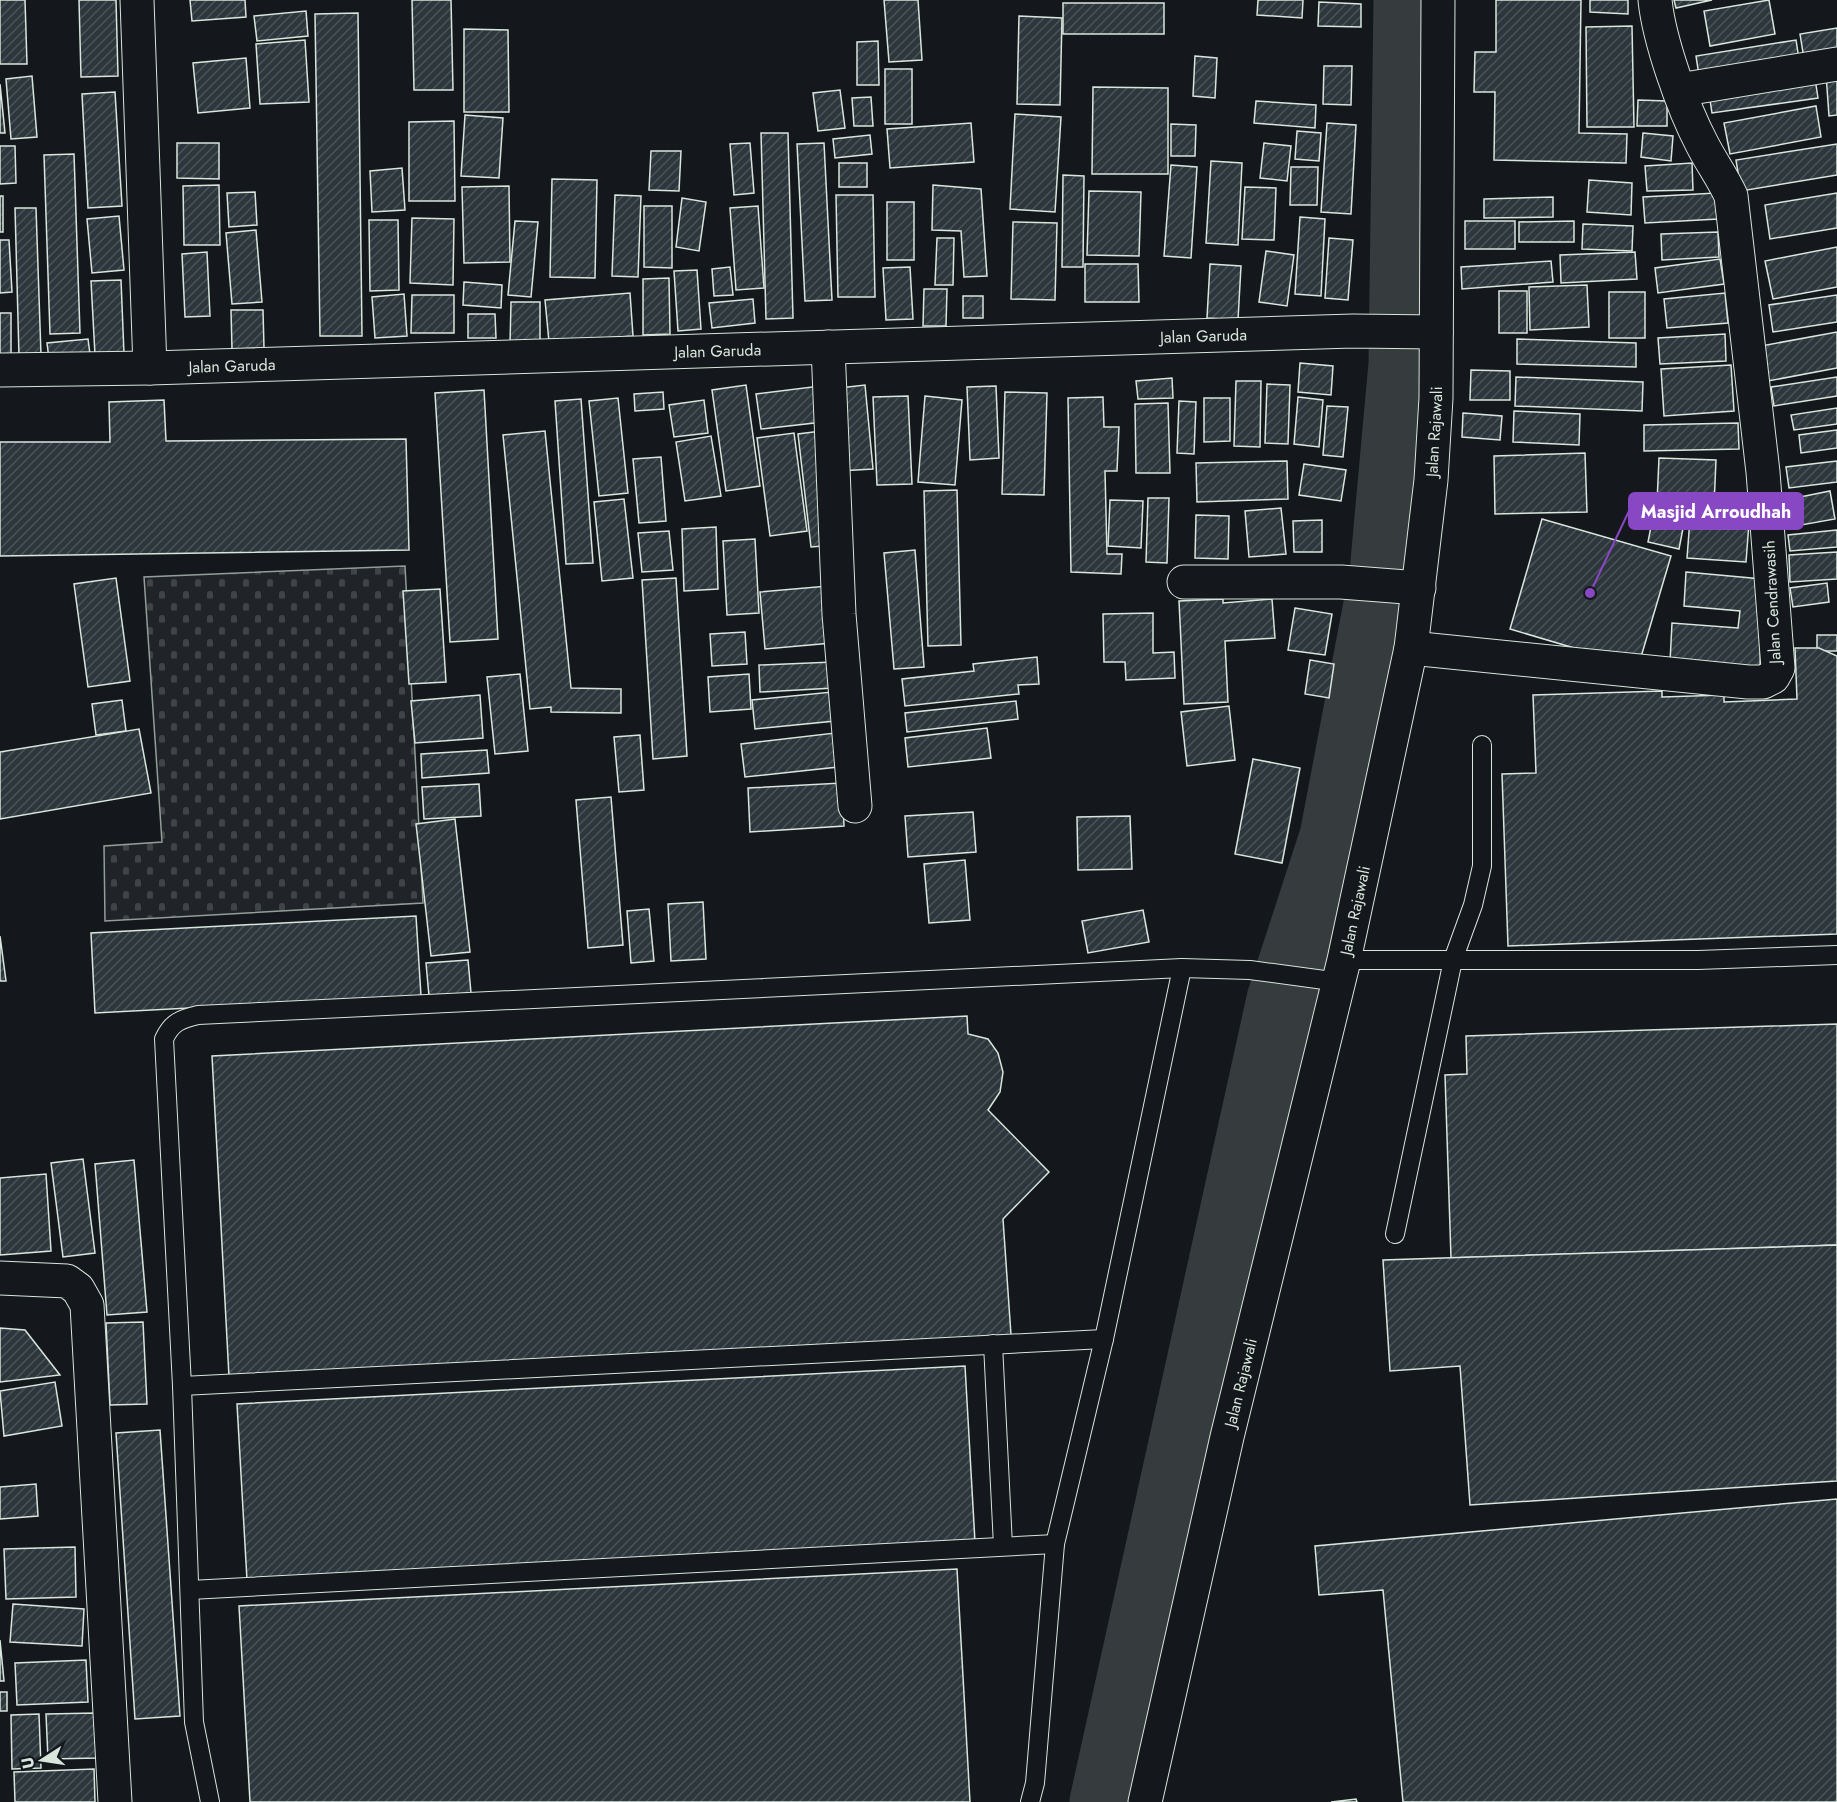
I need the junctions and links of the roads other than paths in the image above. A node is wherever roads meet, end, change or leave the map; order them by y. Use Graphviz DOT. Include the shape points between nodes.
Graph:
graph roads {
  1 [pos="137,0"];
  2 [pos="1438,0"];
  3 [pos="1655,0"];
  4 [pos="1837,64"];
  5 [pos="1679,90"];
  6 [pos="1420,332"];
  7 [pos="828,347"];
  8 [pos="150,368"];
  9 [pos="0,370"];
  10 [pos="1184,582"];
  11 [pos="1419,588"];
  12 [pos="1411,648"];
  13 [pos="1482,745"];
  14 [pos="855,806"];
  15 [pos="1837,955"];
  16 [pos="1453,960"];
  17 [pos="1182,968"];
  18 [pos="1341,971"];
  19 [pos="1395,1234"];
  20 [pos="0,1278"];
  21 [pos="1104,1339"];
  22 [pos="993,1344"];
  23 [pos="182,1386"];
  24 [pos="1055,1544"];
  25 [pos="1004,1546"];
  26 [pos="190,1590"];
  27 [pos="115,1802"];
  28 [pos="210,1802"];
  29 [pos="1030,1802"];
  30 [pos="1145,1802"];
  1 -- 8 [label="street"];
  2 -- 6 [label="street, Jalan Rajawali"];
  3 -- 5 [label="street, Jalan Cendrawasih"];
  4 -- 5 [label="street"];
  5 -- 12 [label="street, Jalan Cendrawasih" via="1702,146 1731,196 1763,472 1778,668 1773,677 1763,682 1748,682"];
  6 -- 7 [label="street, Jalan Garuda"];
  6 -- 11 [label="street, Jalan Rajawali" via="1431,480"];
  7 -- 8 [label="street, Jalan Garuda"];
  7 -- 14 [label="street" via="840,625"];
  8 -- 9 [label="street, Jalan Garuda"];
  10 -- 11 [label="street" via="1341,582"];
  11 -- 12 [label="street, Jalan Rajawali"];
  12 -- 18 [label="street, Jalan Rajawali"];
  13 -- 16 [label="lane" via="1482,866"];
  15 -- 16 [label="lane" via="1698,960"];
  16 -- 18 [label="lane"];
  16 -- 19 [label="lane"];
  17 -- 18 [label="lane" via="1250,970 1301,978"];
  17 -- 21 [label="lane"];
  17 -- 23 [label="lane" via="198,1015 178,1020 164,1039"];
  18 -- 30 [label="street, Jalan Rajawali" via="1227,1437"];
  20 -- 27 [label="street" via="67,1281 78,1289 87,1305"];
  21 -- 22 [label="lane"];
  21 -- 24 [label="lane"];
  22 -- 23 [label="lane"];
  22 -- 25 [label="lane"];
  23 -- 26 [label="lane"];
  24 -- 25 [label="lane"];
  24 -- 29 [label="lane" via="1035,1784"];
  25 -- 26 [label="lane"];
  26 -- 28 [label="lane" via="194,1722"];
}
